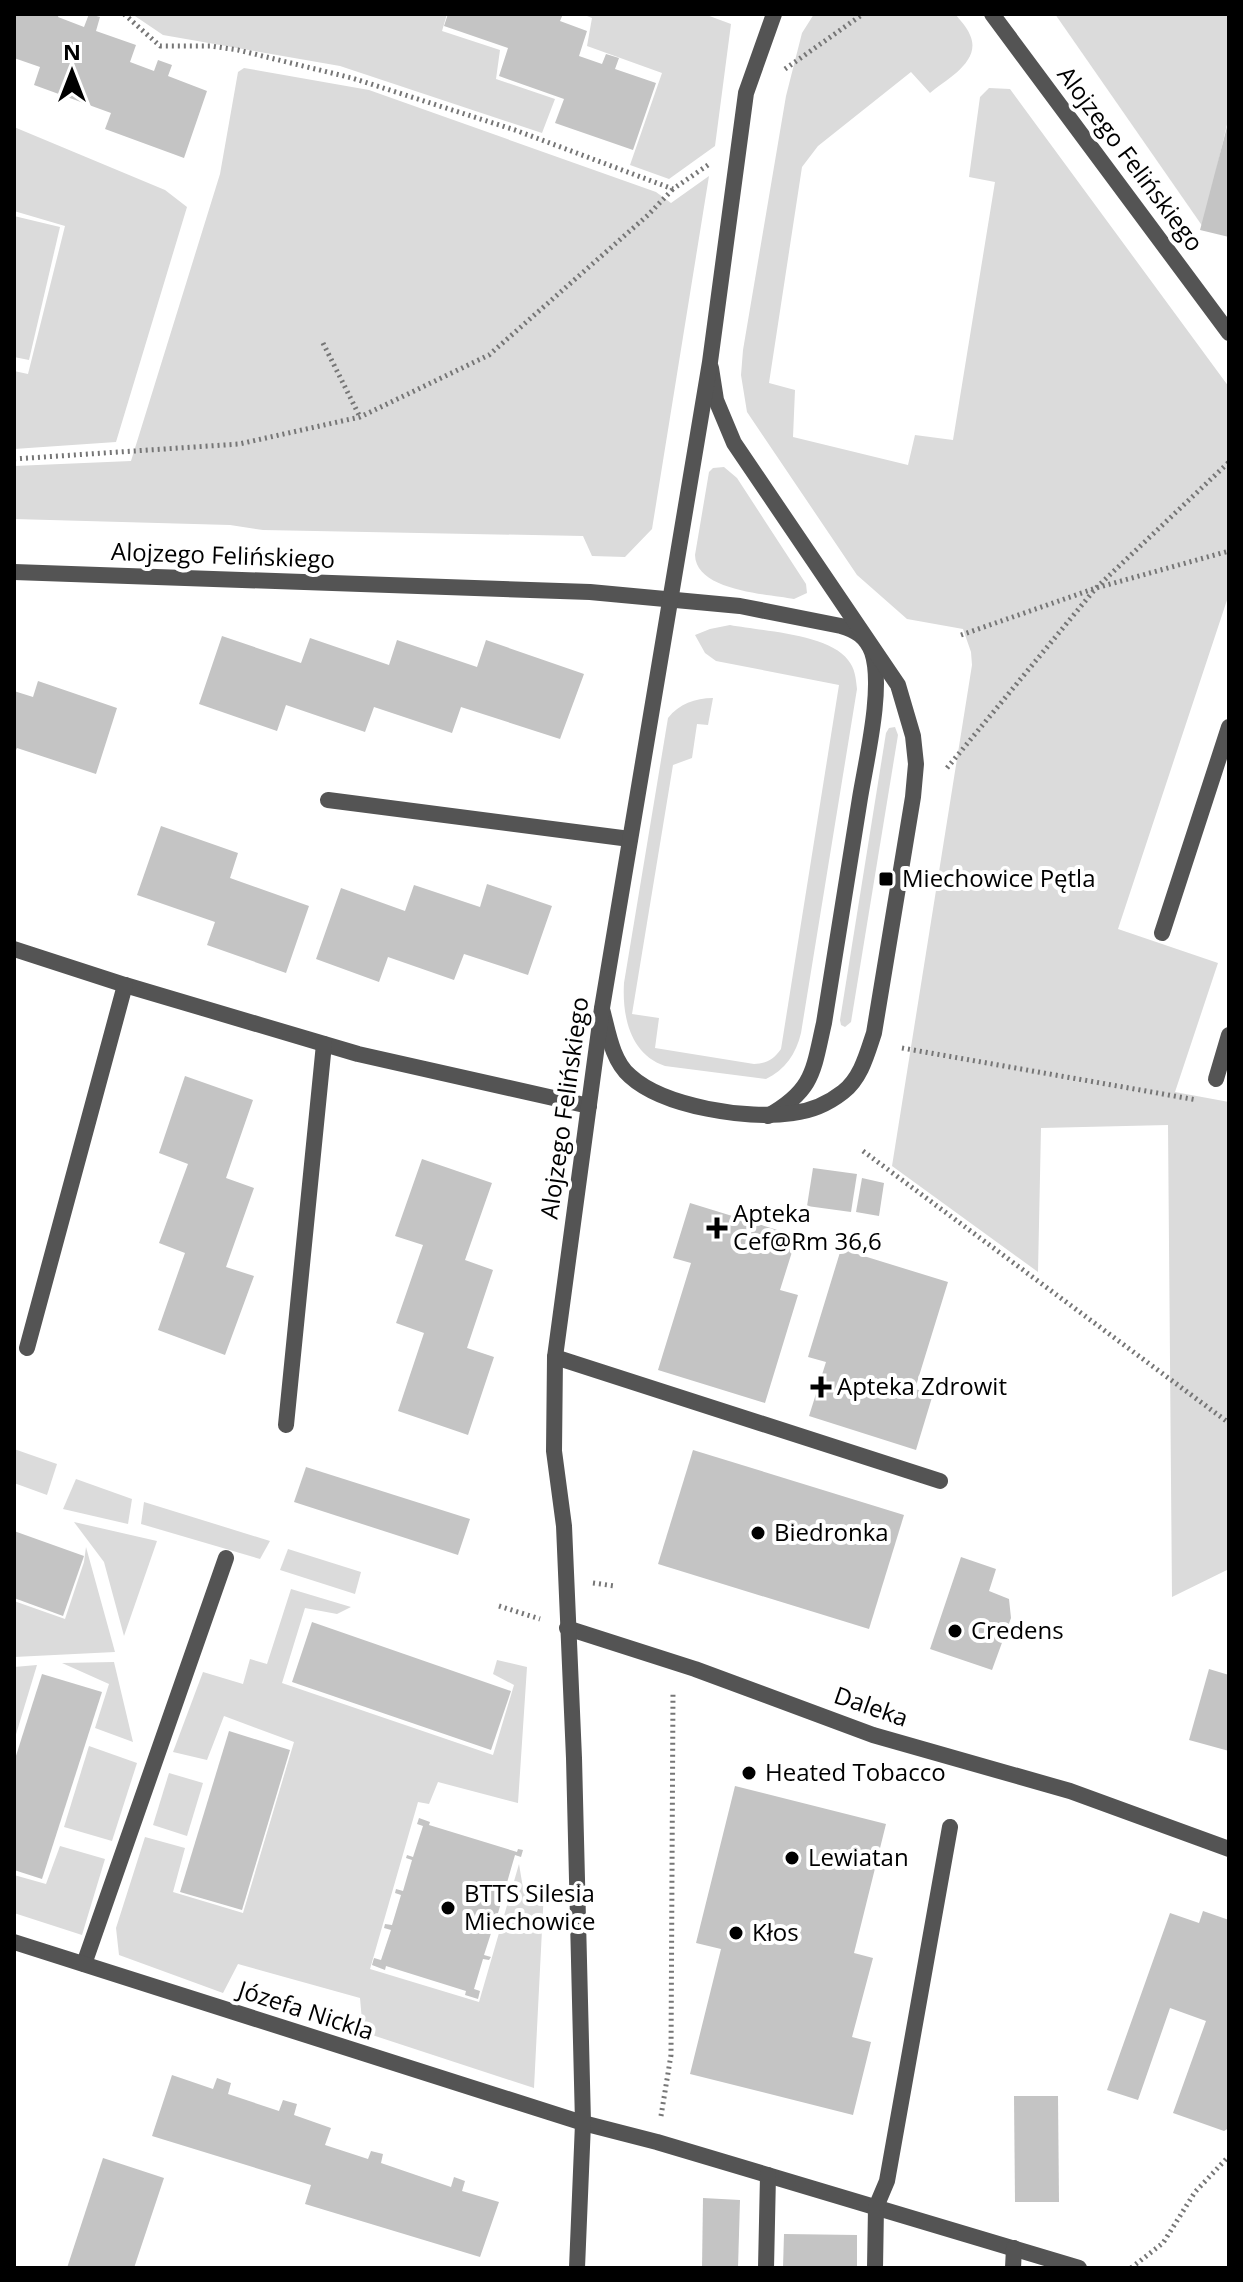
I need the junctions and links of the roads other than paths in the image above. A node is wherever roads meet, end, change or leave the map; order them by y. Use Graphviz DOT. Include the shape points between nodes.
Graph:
graph roads {
  1 [pos="774,14"];
  2 [pos="992,14"];
  3 [pos="1229,333"];
  4 [pos="710,362"];
  5 [pos="14,572"];
  6 [pos="670,598"];
  7 [pos="864,638"];
  8 [pos="1229,727"];
  9 [pos="328,800"];
  10 [pos="630,839"];
  11 [pos="1162,933"];
  12 [pos="14,949"];
  13 [pos="125,985"];
  14 [pos="602,1008"];
  15 [pos="1229,1035"];
  16 [pos="324,1044"];
  17 [pos="1216,1079"];
  18 [pos="589,1106"];
  19 [pos="768,1116"];
  20 [pos="27,1348"];
  21 [pos="555,1357"];
  22 [pos="286,1425"];
  23 [pos="940,1481"];
  24 [pos="226,1558"];
  25 [pos="567,1628"];
  26 [pos="950,1827"];
  27 [pos="1229,1849"];
  28 [pos="14,1942"];
  29 [pos="84,1964"];
  30 [pos="583,2123"];
  31 [pos="768,2175"];
  32 [pos="876,2207"];
  33 [pos="1014,2248"];
  34 [pos="577,2268"];
  35 [pos="766,2268"];
  36 [pos="875,2268"];
  37 [pos="1013,2268"];
  38 [pos="1079,2268"];
  1 -- 4 [label="street, Alojzego Felińskiego" via="746,93"];
  2 -- 3 [label="street, Alojzego Felińskiego"];
  4 -- 6 [label="street, Alojzego Felińskiego"];
  4 -- 7 [label="street" via="716,400 734,443"];
  5 -- 6 [label="street, Alojzego Felińskiego"];
  6 -- 7 [label="street" via="841,626"];
  6 -- 10 [label="street, Alojzego Felińskiego"];
  7 -- 19 [label="street" via="875,671 872,723 824,1023 807,1084 791,1103"];
  7 -- 19 [label="street" via="898,685 916,764 874,1033 864,1067 846,1090 824,1104"];
  8 -- 11 [label="street"];
  9 -- 10 [label="street"];
  10 -- 14 [label="street, Alojzego Felińskiego"];
  12 -- 13 [label="street"];
  13 -- 16 [label="street"];
  13 -- 20 [label="street"];
  14 -- 18 [label="street, Alojzego Felińskiego"];
  14 -- 19 [label="street" via="611,1045 627,1075 655,1094 687,1105"];
  15 -- 17 [label="street"];
  16 -- 18 [label="street"];
  16 -- 22 [label="street"];
  18 -- 21 [label="street, Alojzego Felińskiego"];
  21 -- 23 [label="street"];
  21 -- 25 [label="street, Alojzego Felińskiego" via="554,1451 564,1526"];
  24 -- 29 [label="street"];
  25 -- 27 [label="street, Daleka" via="873,1735 1070,1791"];
  25 -- 30 [label="street"];
  26 -- 32 [label="street" via="887,2181"];
  28 -- 29 [label="street, Józefa Nickla"];
  29 -- 30 [label="street, Józefa Nickla"];
  30 -- 31 [label="street, Józefa Nickla"];
  30 -- 34 [label="street"];
  31 -- 32 [label="street, Józefa Nickla"];
  31 -- 35 [label="street"];
  32 -- 33 [label="street, Józefa Nickla"];
  32 -- 36 [label="street"];
  33 -- 37 [label="street"];
  33 -- 38 [label="street, Józefa Nickla"];
}
